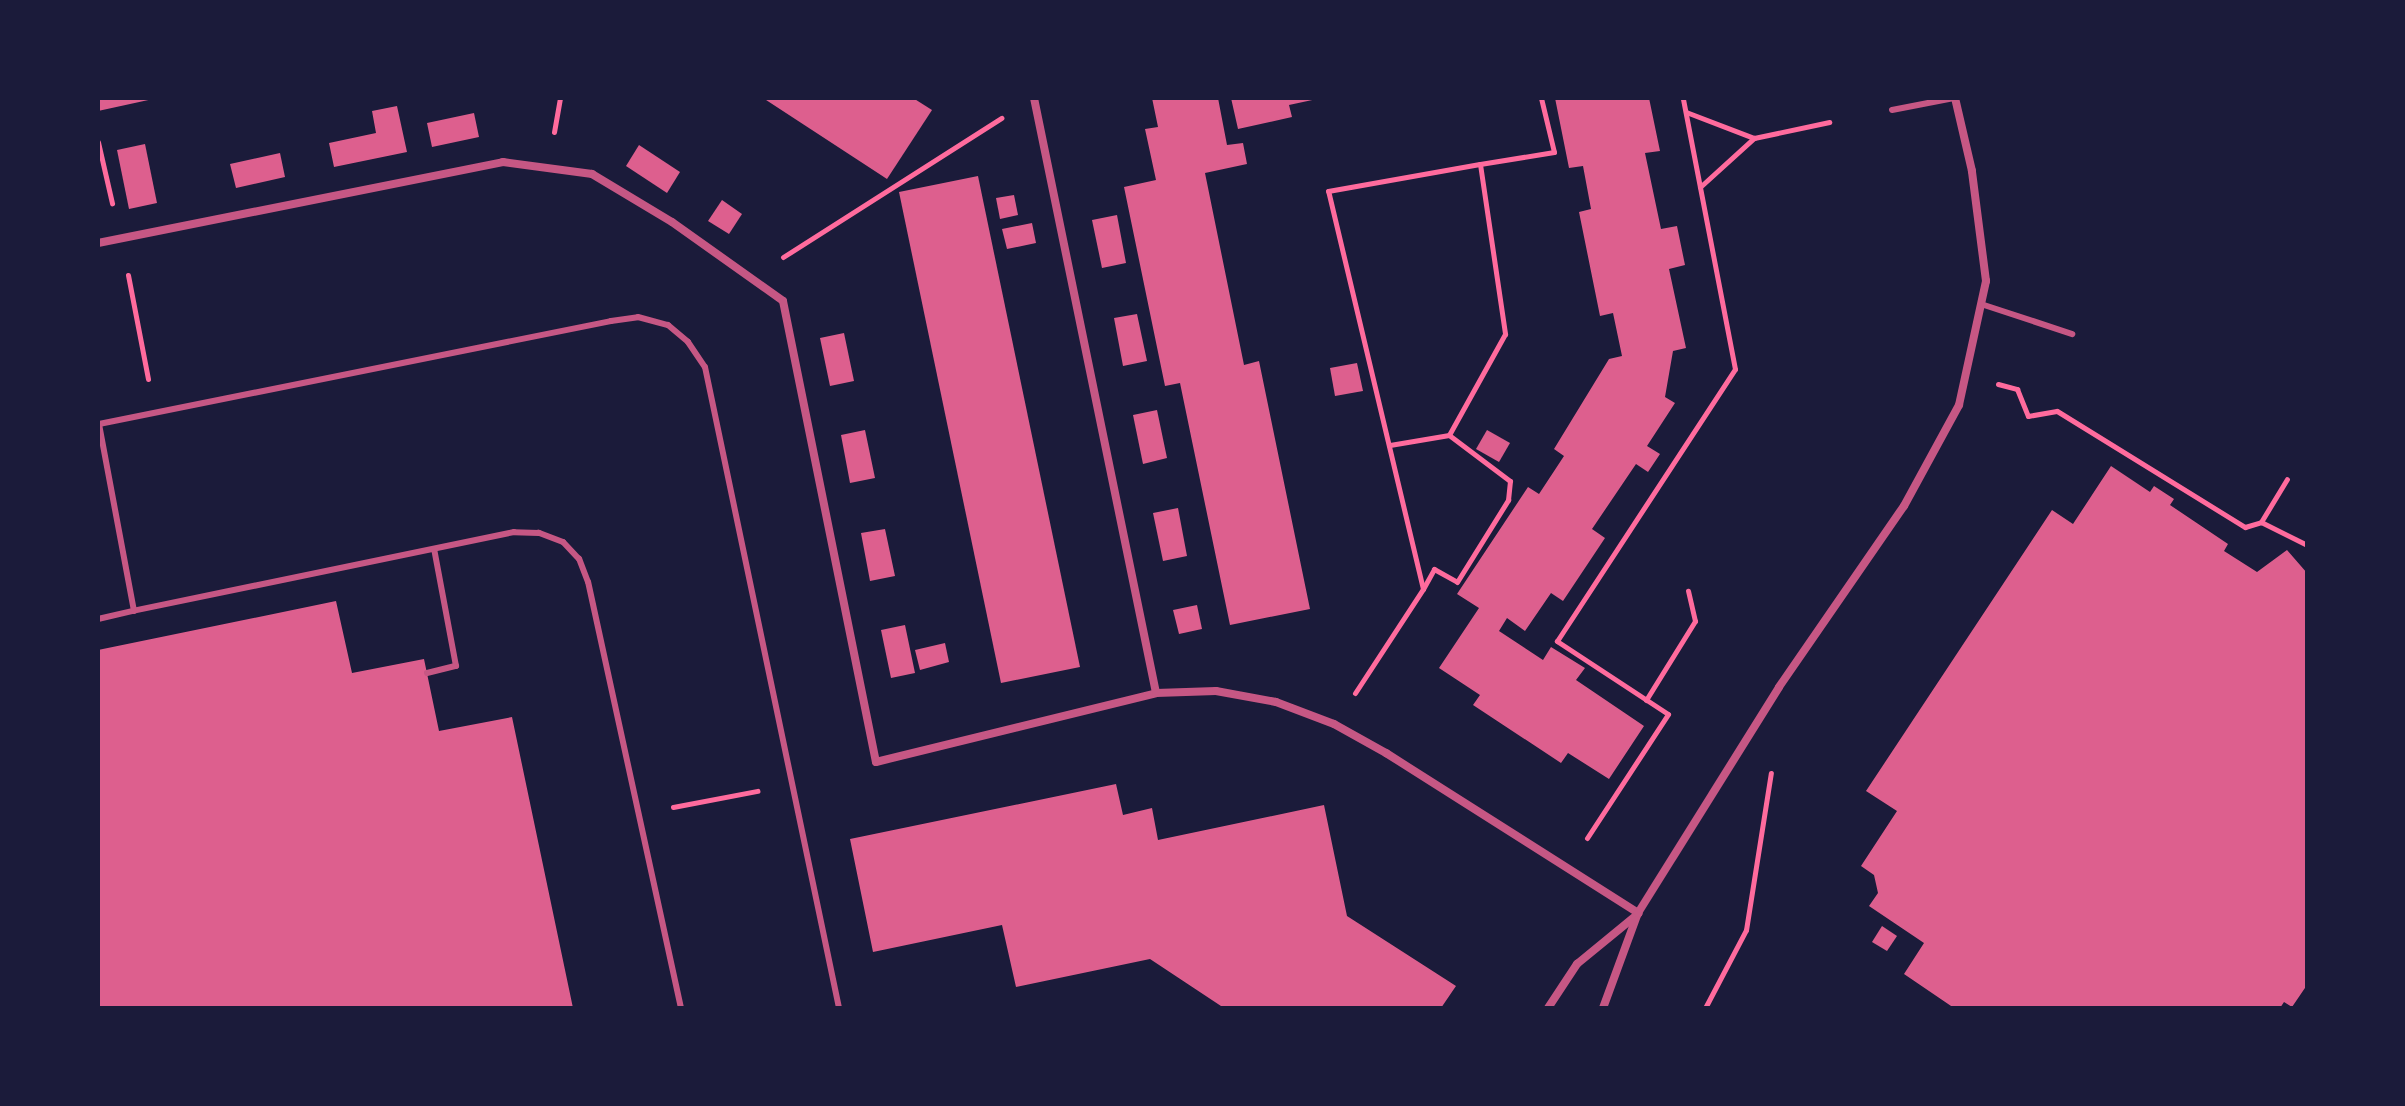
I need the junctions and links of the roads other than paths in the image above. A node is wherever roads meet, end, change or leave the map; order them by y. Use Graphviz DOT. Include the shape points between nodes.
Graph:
graph roads {
  1 [pos="1034,98"];
  2 [pos="1955,98"];
  3 [pos="1892,110"];
  4 [pos="98,243"];
  5 [pos="1984,305"];
  6 [pos="2072,334"];
  7 [pos="98,424"];
  8 [pos="434,549"];
  9 [pos="134,611"];
  10 [pos="98,619"];
  11 [pos="427,673"];
  12 [pos="1156,693"];
  13 [pos="1638,913"];
  14 [pos="681,1008"];
  15 [pos="839,1008"];
  16 [pos="1548,1008"];
  17 [pos="1603,1008"];
  1 -- 12 [label="street"];
  2 -- 3 [label="lane"];
  2 -- 5 [label="street" via="1972,171 1986,281"];
  4 -- 12 [label="street" via="503,162 592,174 753,276 783,301 876,762"];
  5 -- 6 [label="lane"];
  5 -- 13 [label="street" via="1959,405 1904,506 1779,687"];
  7 -- 9 [label="lane"];
  7 -- 15 [label="lane" via="611,321 638,317 668,325 705,367"];
  8 -- 9 [label="lane"];
  8 -- 11 [label="lane" via="456,666"];
  8 -- 14 [label="lane" via="514,532 539,533 563,542 579,559"];
  9 -- 10 [label="lane"];
  12 -- 13 [label="street" via="1216,691 1276,702 1334,724"];
  13 -- 16 [label="street" via="1577,964"];
  13 -- 17 [label="street"];
}
